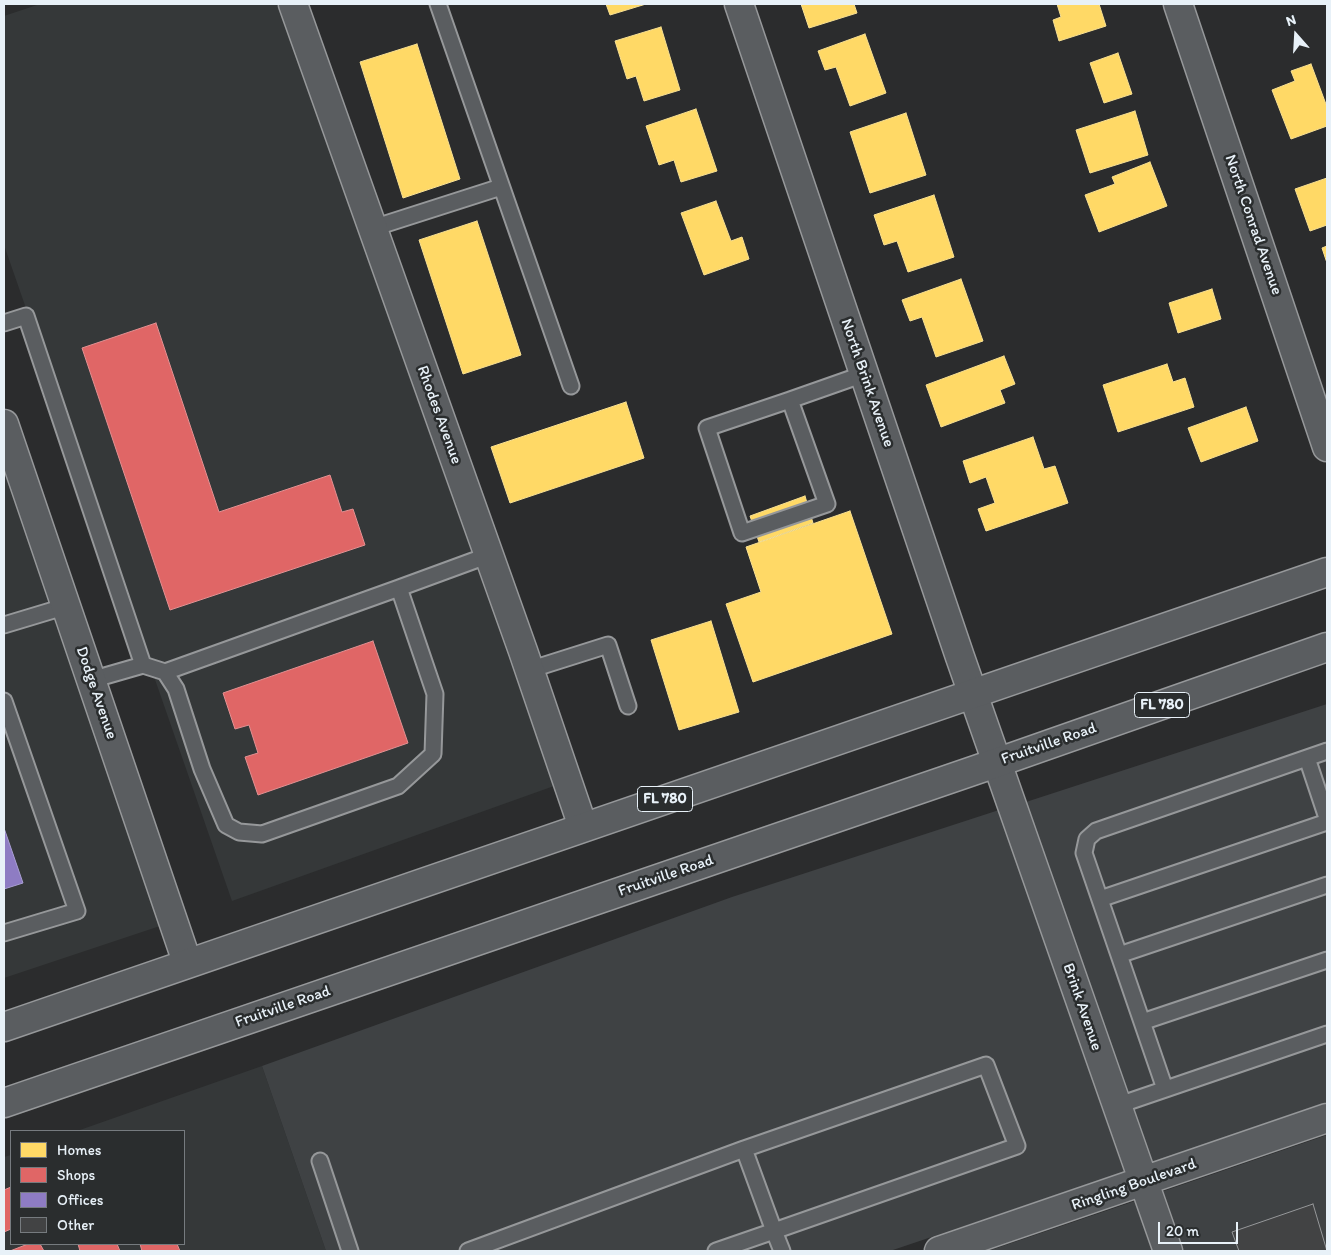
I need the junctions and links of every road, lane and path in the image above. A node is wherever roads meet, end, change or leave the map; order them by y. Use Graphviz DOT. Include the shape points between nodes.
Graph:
graph roads {
  1 [pos="293,4"];
  2 [pos="438,4"];
  3 [pos="739,4"];
  4 [pos="1178,4"];
  5 [pos="501,186"];
  6 [pos="373,228"];
  7 [pos="4,323"];
  8 [pos="864,374"];
  9 [pos="571,386"];
  10 [pos="790,400"];
  11 [pos="4,424"];
  12 [pos="1327,447"];
  13 [pos="489,555"];
  14 [pos="1327,572"];
  15 [pos="400,588"];
  16 [pos="67,606"];
  17 [pos="4,625"];
  18 [pos="1327,647"];
  19 [pos="143,665"];
  20 [pos="529,670"];
  21 [pos="165,672"];
  22 [pos="92,680"];
  23 [pos="973,695"];
  24 [pos="4,701"];
  25 [pos="628,706"];
  26 [pos="1327,751"];
  27 [pos="1307,758"];
  28 [pos="996,763"];
  29 [pos="1327,818"];
  30 [pos="1327,822"];
  31 [pos="583,827"];
  32 [pos="1327,885"];
  33 [pos="1100,899"];
  34 [pos="4,933"];
  35 [pos="1119,955"];
  36 [pos="1327,960"];
  37 [pos="186,962"];
  38 [pos="1142,1022"];
  39 [pos="4,1027"];
  40 [pos="1327,1034"];
  41 [pos="1165,1089"];
  42 [pos="4,1103"];
  43 [pos="1116,1106"];
  44 [pos="1327,1118"];
  45 [pos="744,1149"];
  46 [pos="320,1161"];
  47 [pos="1142,1182"];
  48 [pos="774,1231"];
  49 [pos="350,1251"];
  50 [pos="468,1251"];
  51 [pos="716,1251"];
  52 [pos="782,1251"];
  53 [pos="940,1251"];
  54 [pos="1168,1251"];
  1 -- 6 [label="street, Rhodes Avenue"];
  2 -- 5 [label="lane"];
  3 -- 8 [label="street, North Brink Avenue"];
  4 -- 12 [label="street, North Conrad Avenue"];
  5 -- 6 [label="lane"];
  5 -- 9 [label="lane"];
  6 -- 13 [label="street, Rhodes Avenue"];
  7 -- 19 [label="lane" via="26,316"];
  8 -- 10 [label="lane"];
  8 -- 23 [label="street, North Brink Avenue"];
  10 -- 10 [label="lane" via="707,428 742,533 827,504"];
  11 -- 16 [label="street, Dodge Avenue"];
  13 -- 15 [label="lane"];
  13 -- 20 [label="street, Rhodes Avenue"];
  14 -- 23 [label="street, FL 780"];
  15 -- 21 [label="lane"];
  15 -- 21 [label="lane" via="435,694 433,754 398,786 262,834 239,832 226,825 202,768 176,689"];
  16 -- 17 [label="lane"];
  16 -- 22 [label="street, Dodge Avenue"];
  18 -- 28 [label="street, Fruitville Road / FL 780"];
  19 -- 21 [label="lane"];
  19 -- 22 [label="lane"];
  20 -- 25 [label="lane" via="608,645"];
  20 -- 31 [label="street, Rhodes Avenue"];
  22 -- 37 [label="street, Dodge Avenue"];
  23 -- 28 [label="street, North Brink Avenue"];
  23 -- 31 [label="street, FL 780"];
  24 -- 34 [label="lane" via="77,911"];
  26 -- 27 [label="lane"];
  27 -- 29 [label="lane"];
  27 -- 33 [label="lane" via="1096,831 1087,839 1084,853"];
  28 -- 42 [label="street, Fruitville Road / FL 780"];
  28 -- 43 [label="street, Brink Avenue"];
  30 -- 33 [label="lane"];
  31 -- 37 [label="street, FL 780"];
  32 -- 35 [label="lane"];
  33 -- 35 [label="lane"];
  35 -- 38 [label="lane"];
  36 -- 38 [label="lane"];
  37 -- 39 [label="street, FL 780"];
  38 -- 41 [label="lane"];
  40 -- 41 [label="lane"];
  41 -- 43 [label="lane"];
  43 -- 47 [label="street, Brink Avenue"];
  44 -- 47 [label="street, Ringling Boulevard"];
  45 -- 48 [label="lane"];
  45 -- 48 [label="lane" via="986,1064 1017,1146"];
  45 -- 50 [label="lane"];
  46 -- 49 [label="lane"];
  47 -- 53 [label="street, Ringling Boulevard"];
  47 -- 54 [label="street, Brink Avenue"];
  48 -- 51 [label="lane"];
  48 -- 52 [label="lane"];
}
